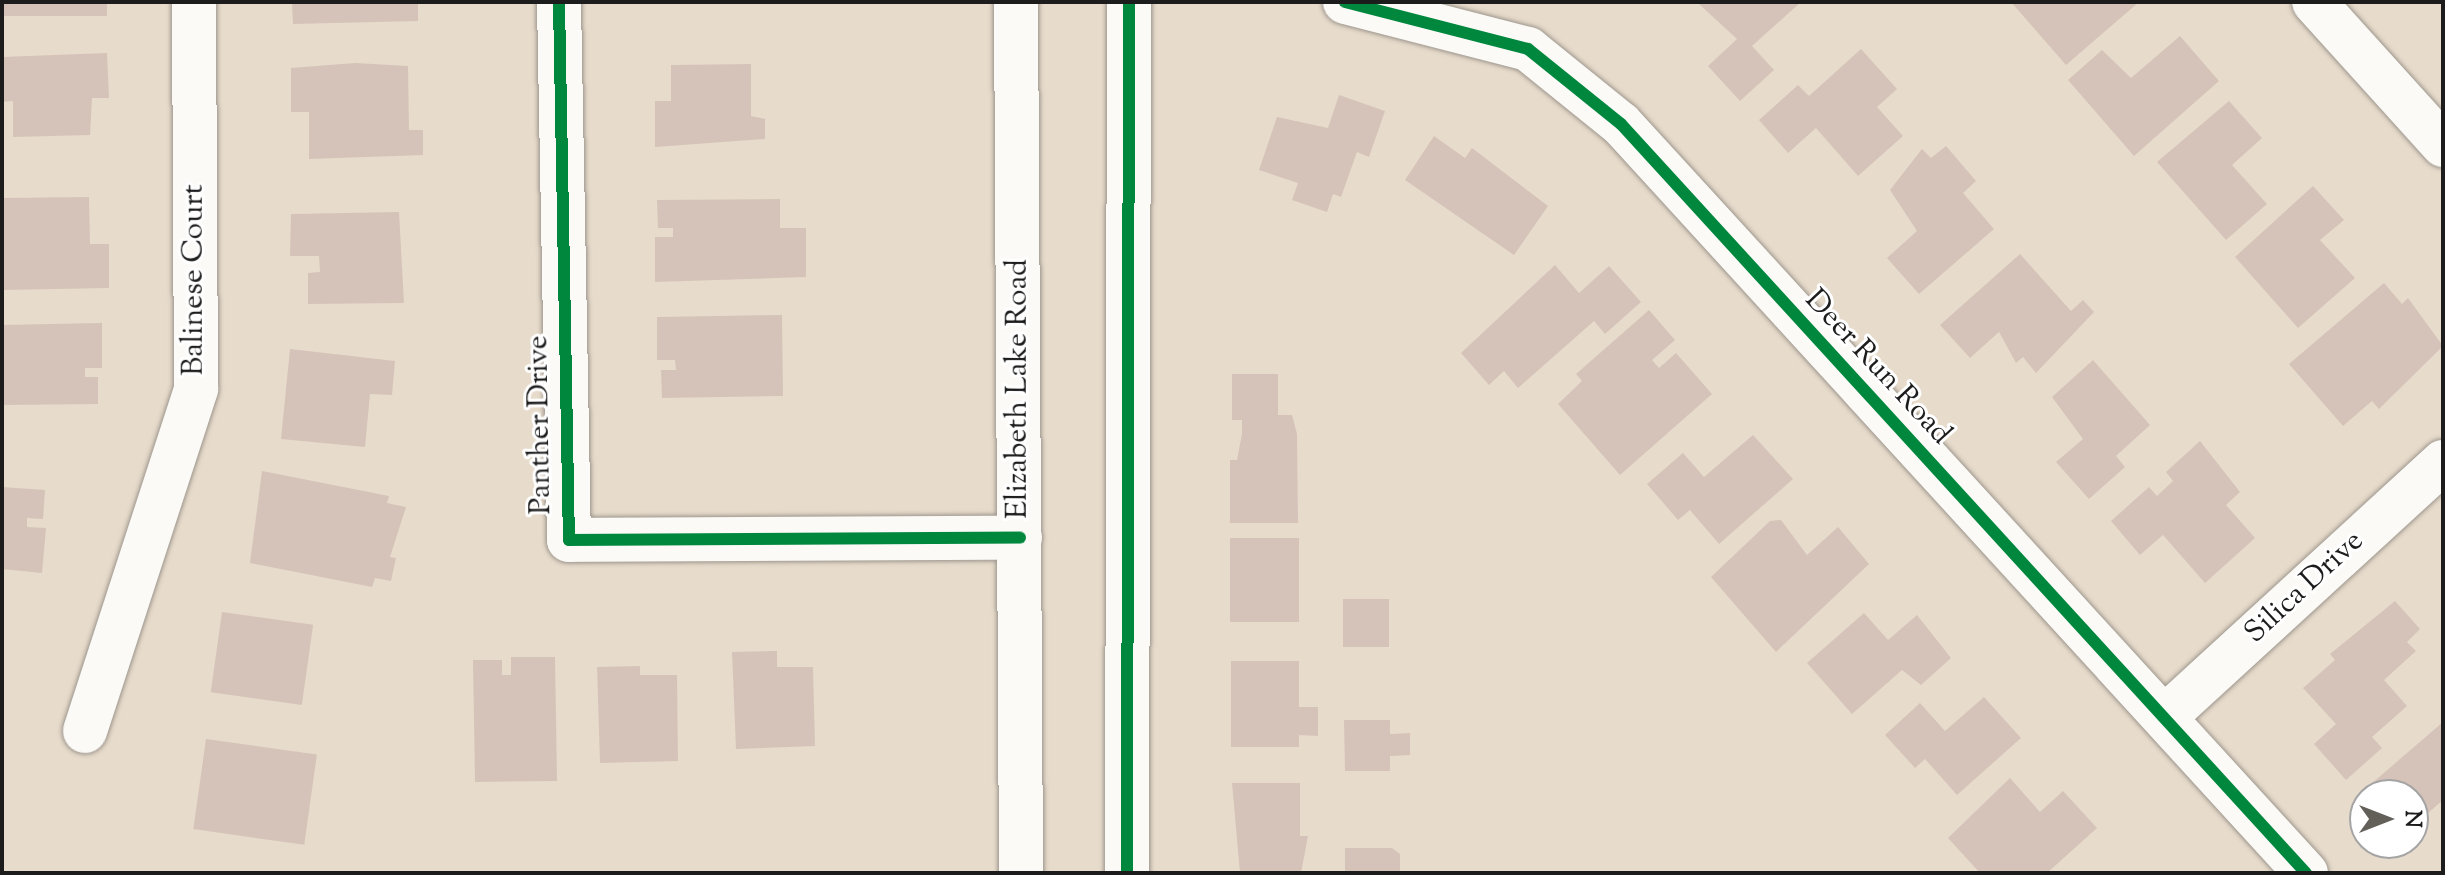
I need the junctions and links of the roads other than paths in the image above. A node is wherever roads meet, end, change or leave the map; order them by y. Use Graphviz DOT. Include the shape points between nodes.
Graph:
graph roads {
  1 [pos="194,2"];
  2 [pos="559,2"];
  3 [pos="1016,2"];
  4 [pos="1129,2"];
  5 [pos="1345,2"];
  6 [pos="2314,2"];
  7 [pos="2443,145"];
  8 [pos="2443,462"];
  9 [pos="1020,538"];
  10 [pos="2168,714"];
  11 [pos="85,731"];
  12 [pos="1021,873"];
  13 [pos="1127,873"];
  14 [pos="2306,873"];
  1 -- 11 [label="street, Balinese Court" via="196,389"];
  2 -- 9 [label="street, Panther Drive" via="569,540"];
  3 -- 9 [label="street, Elizabeth Lake Road"];
  4 -- 13 [label="street"];
  5 -- 10 [label="street, Deer Run Road" via="1528,49 1621,124"];
  6 -- 7 [label="street"];
  8 -- 10 [label="street, Silica Drive"];
  9 -- 12 [label="street, Elizabeth Lake Road"];
  10 -- 14 [label="street, Deer Run Road"];
}
